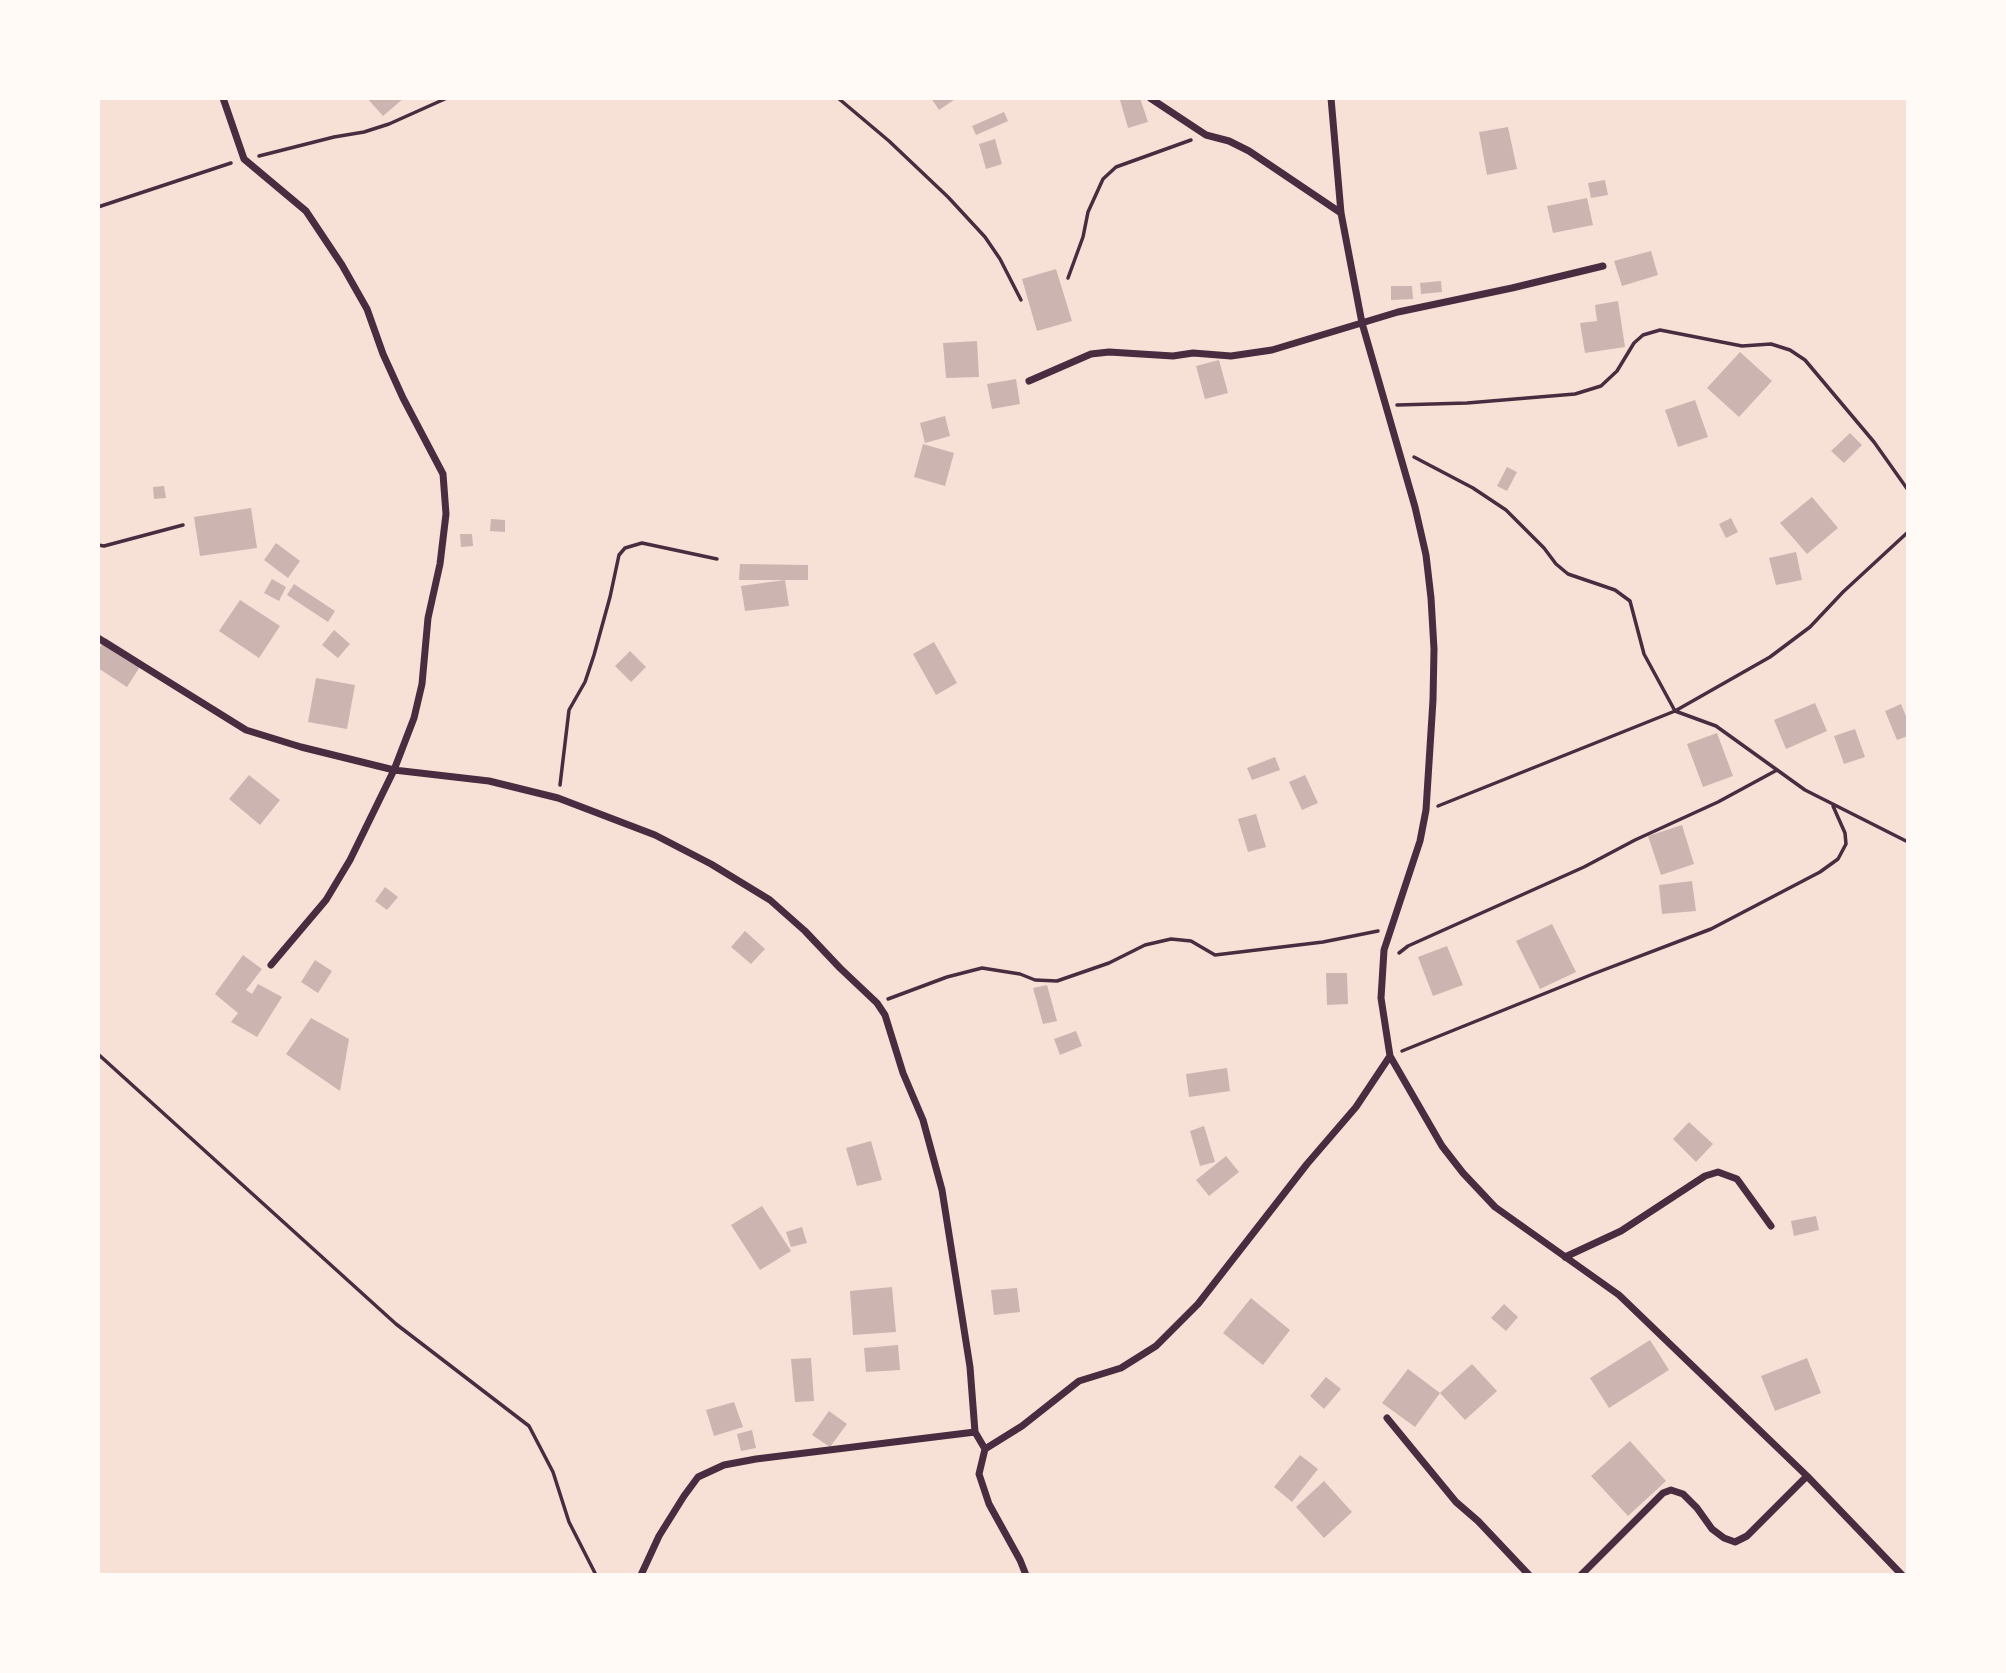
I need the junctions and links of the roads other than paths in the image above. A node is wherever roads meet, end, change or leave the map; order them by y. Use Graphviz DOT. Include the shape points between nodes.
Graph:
graph roads {
  1 [pos="223,98"];
  2 [pos="1150,98"];
  3 [pos="1331,98"];
  4 [pos="1341,213"];
  5 [pos="1603,266"];
  6 [pos="1362,323"];
  7 [pos="1029,382"];
  8 [pos="98,638"];
  9 [pos="394,770"];
  10 [pos="271,965"];
  11 [pos="1390,1056"];
  12 [pos="1771,1226"];
  13 [pos="1565,1257"];
  14 [pos="1387,1418"];
  15 [pos="975,1432"];
  16 [pos="985,1448"];
  17 [pos="1807,1476"];
  18 [pos="641,1575"];
  19 [pos="1026,1575"];
  20 [pos="1529,1575"];
  21 [pos="1581,1575"];
  22 [pos="1902,1575"];
  1 -- 9 [label="street" via="244,159 306,211 342,265 443,474 446,514 422,684"];
  2 -- 4 [label="street" via="1206,135 1249,151"];
  3 -- 4 [label="street"];
  4 -- 6 [label="street"];
  5 -- 6 [label="street"];
  6 -- 7 [label="street" via="1272,350 1231,356 1091,354"];
  6 -- 11 [label="street" via="1426,555 1434,649 1426,810 1384,950 1381,998"];
  8 -- 9 [label="street" via="246,730"];
  9 -- 10 [label="street" via="326,900"];
  9 -- 15 [label="street" via="489,781 558,798 655,835 769,900 877,1003 923,1120 942,1190 970,1367"];
  11 -- 13 [label="street" via="1442,1146 1463,1173 1495,1207"];
  11 -- 16 [label="street" via="1356,1107 1198,1304 1156,1346 1121,1368 1079,1381 1022,1426"];
  12 -- 13 [label="street" via="1737,1179 1718,1172 1620,1231"];
  13 -- 17 [label="street" via="1619,1295"];
  14 -- 20 [label="street" via="1456,1502"];
  15 -- 16 [label="street"];
  15 -- 18 [label="street" via="724,1465 698,1478 684,1496"];
  16 -- 19 [label="street" via="979,1474 989,1504"];
  17 -- 21 [label="street" via="1747,1536 1735,1542 1712,1529 1683,1494 1663,1493"];
  17 -- 22 [label="street"];
}
